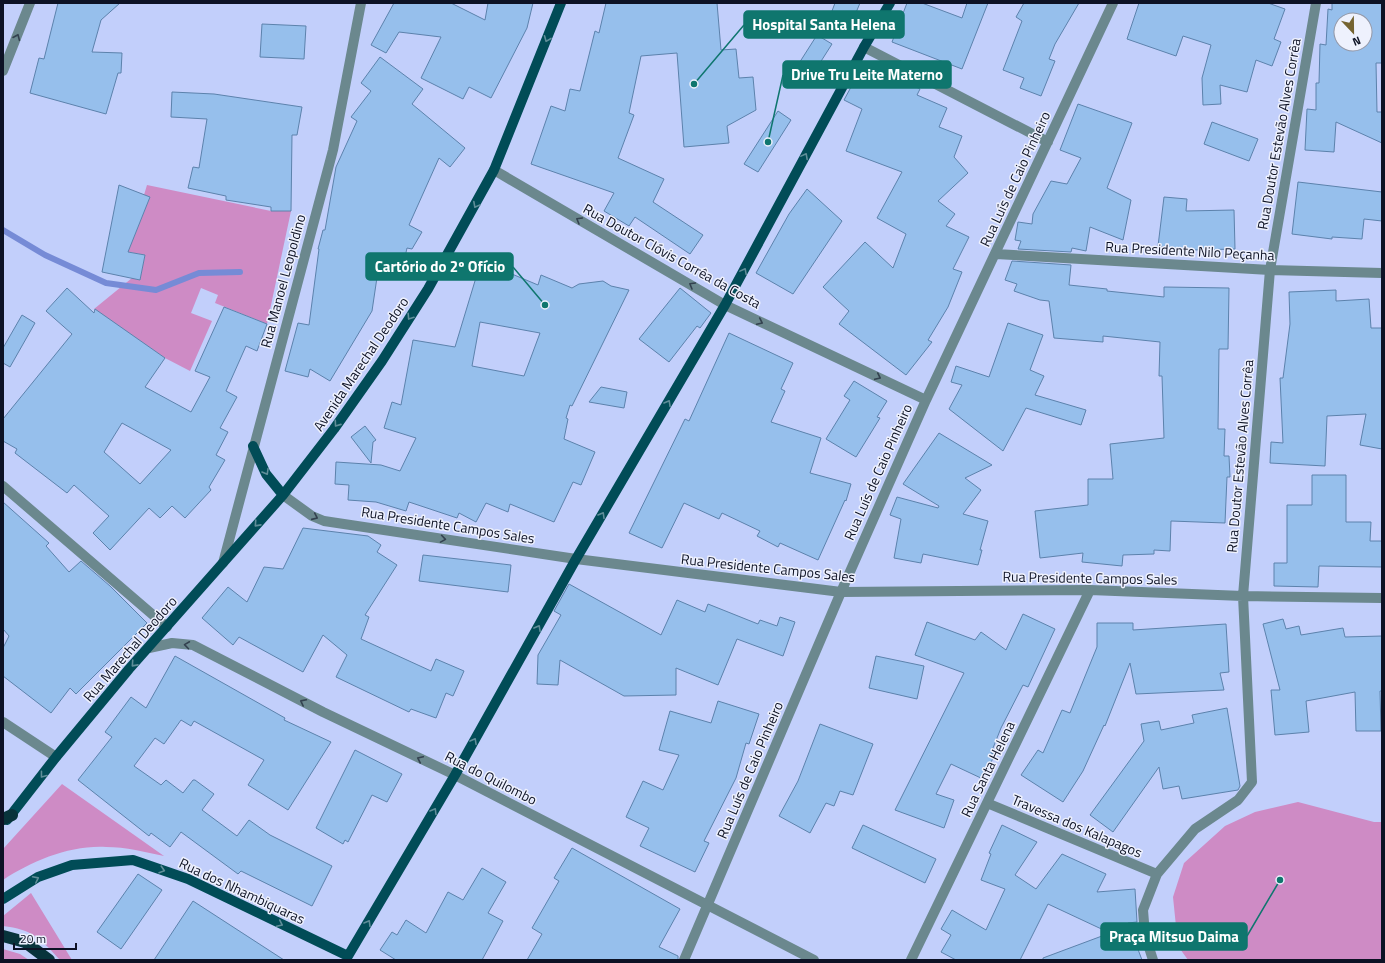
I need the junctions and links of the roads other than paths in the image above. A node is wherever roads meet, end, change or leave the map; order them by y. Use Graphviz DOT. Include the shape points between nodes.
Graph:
graph roads {
  1 [pos="30,3"];
  2 [pos="361,3"];
  3 [pos="561,3"];
  4 [pos="1113,3"];
  5 [pos="1316,3"];
  6 [pos="888,4"];
  7 [pos="864,47"];
  8 [pos="3,71"];
  9 [pos="1048,142"];
  10 [pos="494,170"];
  11 [pos="996,254"];
  12 [pos="1270,270"];
  13 [pos="1382,273"];
  14 [pos="725,305"];
  15 [pos="926,400"];
  16 [pos="253,446"];
  17 [pos="3,486"];
  18 [pos="283,495"];
  19 [pos="576,559"];
  20 [pos="223,563"];
  21 [pos="1090,590"];
  22 [pos="840,592"];
  23 [pos="1243,596"];
  24 [pos="1382,598"];
  25 [pos="167,627"];
  26 [pos="149,648"];
  27 [pos="3,722"];
  28 [pos="56,758"];
  29 [pos="455,775"];
  30 [pos="987,803"];
  31 [pos="7,817"];
  32 [pos="3,825"];
  33 [pos="1156,874"];
  34 [pos="3,898"];
  35 [pos="708,905"];
  36 [pos="3,936"];
  37 [pos="349,959"];
  38 [pos="49,960"];
  39 [pos="684,960"];
  40 [pos="814,960"];
  41 [pos="911,960"];
  42 [pos="1153,960"];
  8 -- 1 [label="street, one-way"];
  2 -- 16 [label="street, Rua Manoel Leopoldino" via="333,150"];
  3 -- 10 [label="main road, Avenida Marechal Deodoro, one-way"];
  4 -- 9 [label="street, Rua Luís de Caio Pinheiro"];
  5 -- 12 [label="street, Rua Doutor Estevão Alves Corrêa"];
  6 -- 7 [label="main road"];
  7 -- 9 [label="street"];
  14 -- 7 [label="main road, one-way"];
  9 -- 11 [label="street, Rua Luís de Caio Pinheiro"];
  14 -- 10 [label="street, Rua Doutor Clóvis Corrêa da Costa, one-way"];
  10 -- 18 [label="main road, Avenida Marechal Deodoro, one-way" via="428,289 382,361"];
  11 -- 12 [label="street, Rua Presidente Nilo Peçanha"];
  11 -- 15 [label="street, Rua Luís de Caio Pinheiro"];
  12 -- 13 [label="street, Rua Presidente Nilo Peçanha"];
  12 -- 23 [label="street, Rua Doutor Estevão Alves Corrêa"];
  14 -- 15 [label="street, Rua Doutor Clóvis Corrêa da Costa, one-way"];
  19 -- 14 [label="main road, one-way"];
  15 -- 22 [label="street, Rua Luís de Caio Pinheiro"];
  16 -- 18 [label="main road, one-way" via="266,474"];
  16 -- 20 [label="street, Rua Manoel Leopoldino"];
  17 -- 25 [label="street"];
  18 -- 19 [label="street, Rua Presidente Campos Sales, one-way" via="306,512 324,521"];
  18 -- 20 [label="main road, Rua Marechal Deodoro, one-way"];
  19 -- 22 [label="street, Rua Presidente Campos Sales"];
  29 -- 19 [label="main road, one-way"];
  20 -- 25 [label="main road, Rua Marechal Deodoro"];
  21 -- 22 [label="street, Rua Presidente Campos Sales"];
  21 -- 23 [label="street, Rua Presidente Campos Sales"];
  21 -- 30 [label="street, Rua Santa Helena"];
  22 -- 35 [label="street, Rua Luís de Caio Pinheiro"];
  23 -- 24 [label="street, Rua Presidente Campos Sales"];
  23 -- 33 [label="street, Rua Doutor Estevão Alves Corrêa" via="1252,782 1238,800 1195,829"];
  25 -- 26 [label="main road, Rua Marechal Deodoro"];
  26 -- 28 [label="main road, Rua Marechal Deodoro, one-way"];
  29 -- 26 [label="street, Rua do Quilombo, one-way" via="323,712 193,645 172,643"];
  27 -- 28 [label="street"];
  28 -- 31 [label="main road, Rua Marechal Deodoro, one-way"];
  29 -- 35 [label="street, Rua do Quilombo"];
  37 -- 29 [label="main road, one-way"];
  30 -- 33 [label="street, Travessa dos Kalapagos"];
  30 -- 41 [label="street, Rua Santa Helena"];
  31 -- 32 [label="main road, Rua Marechal Deodoro"];
  33 -- 42 [label="street" via="1143,910 1144,935"];
  34 -- 37 [label="main road, Rua dos Nhambiquaras, one-way" via="38,877 72,865 132,860 188,879"];
  35 -- 39 [label="street, Rua Luís de Caio Pinheiro"];
  35 -- 40 [label="street, Rua do Quilombo"];
  36 -- 38 [label="highway" via="25,942"];
}
